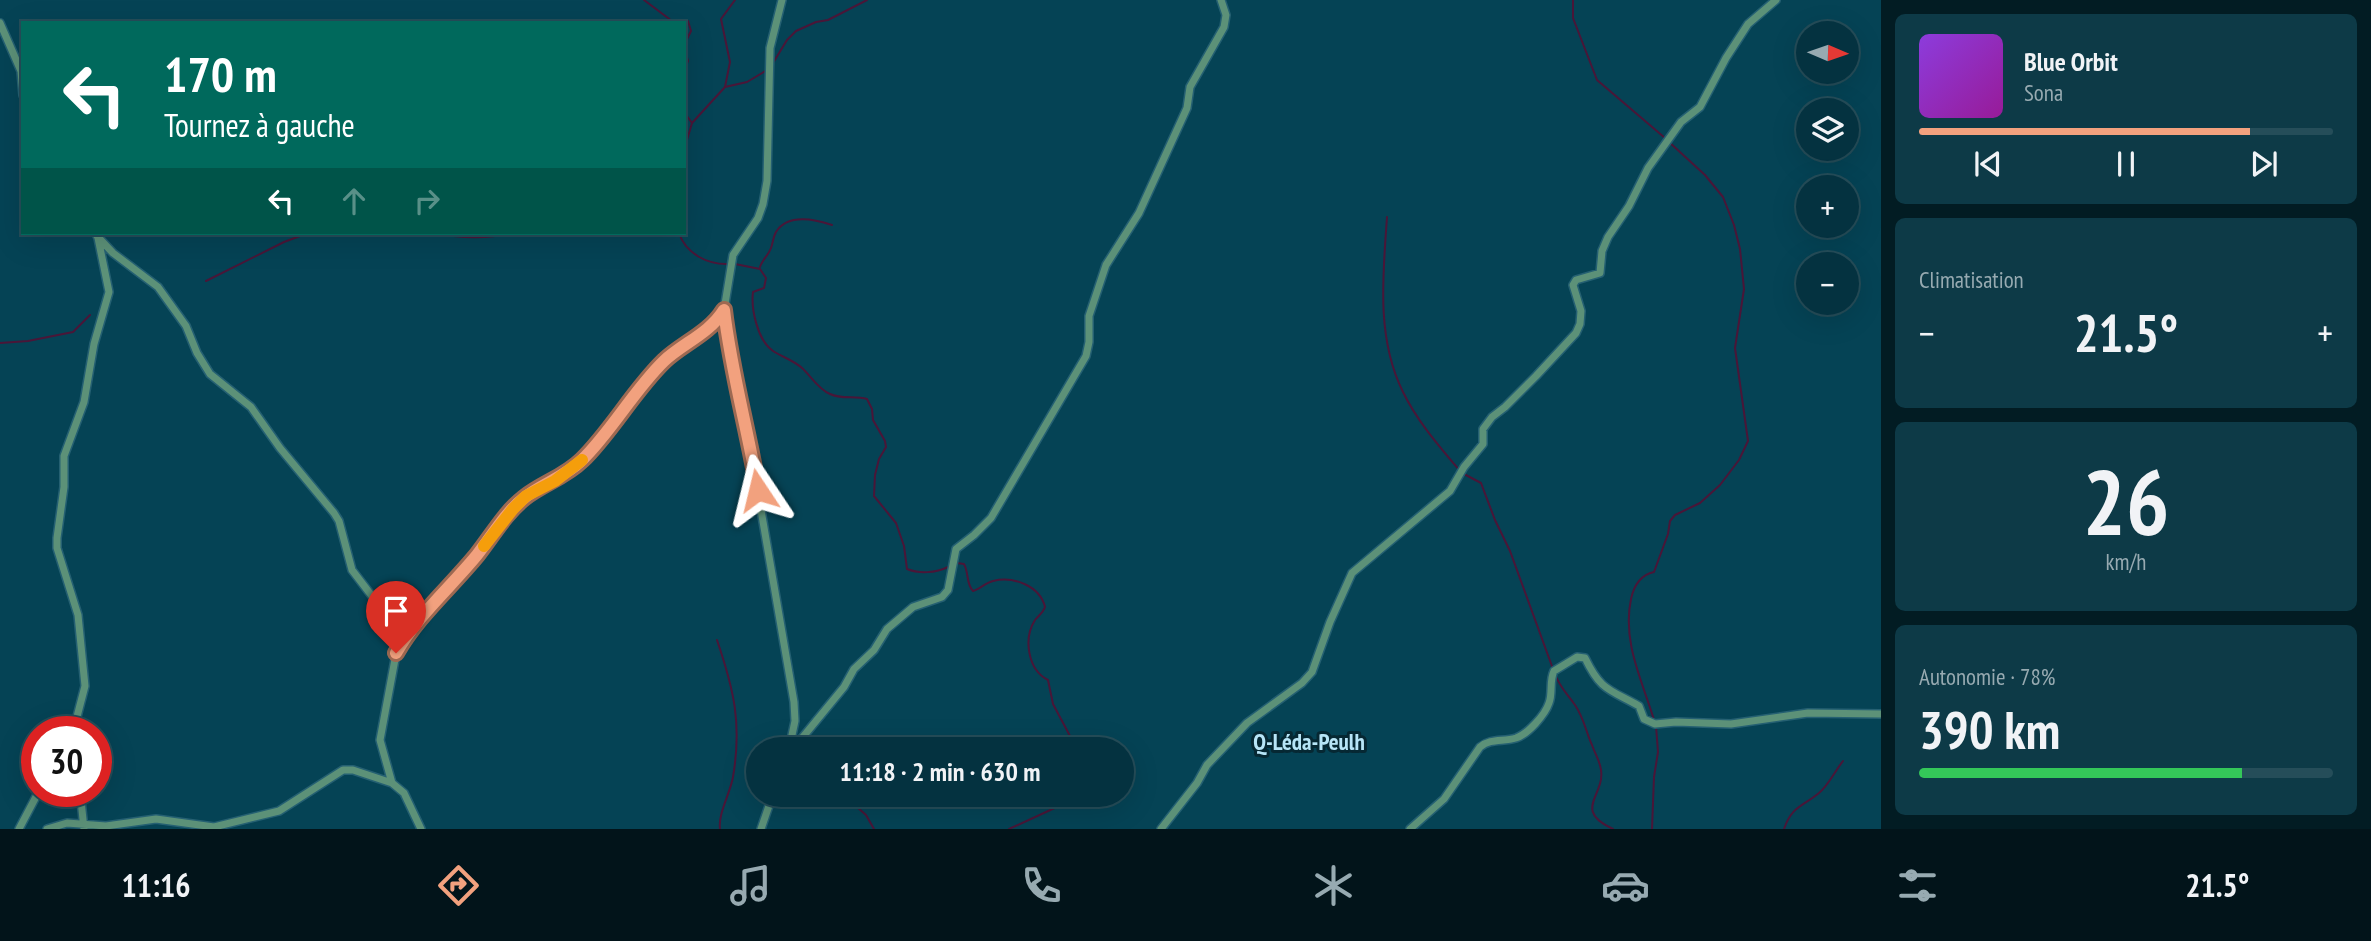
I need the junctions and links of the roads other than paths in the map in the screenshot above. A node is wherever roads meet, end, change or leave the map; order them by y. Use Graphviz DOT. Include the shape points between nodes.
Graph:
graph roads {
  1 [pos="782,0"];
  2 [pos="1221,0"];
  3 [pos="1776,0"];
  4 [pos="0,23"];
  5 [pos="21,71"];
  6 [pos="96,235"];
  7 [pos="97,235"];
  8 [pos="724,310"];
  9 [pos="396,653"];
  10 [pos="1881,714"];
  11 [pos="78,716"];
  12 [pos="793,737"];
  13 [pos="801,737"];
  14 [pos="392,783"];
  15 [pos="31,807"];
  16 [pos="82,807"];
  17 [pos="769,807"];
  18 [pos="84,826"];
  19 [pos="19,829"];
  20 [pos="47,829"];
  21 [pos="421,829"];
  22 [pos="761,829"];
  23 [pos="1161,829"];
  24 [pos="1410,829"];
  1 -- 8 [label="street" via="770,48 763,204 733,255"];
  2 -- 13 [label="street" via="1224,27 1190,88 1187,108 1139,213 1107,265 1089,316 1086,356 1040,437 991,518 956,549 948,590 942,597 914,607 887,629"];
  3 -- 23 [label="street" via="1748,24 1700,107 1681,122 1648,169 1608,237 1600,273 1576,280 1574,293 1581,311 1576,333 1492,417 1483,429 1483,444 1450,491 1352,573 1312,672 1247,723 1207,765"];
  4 -- 5 [label="street"];
  6 -- 11 [label="street" via="108,292 84,402 64,456 57,538 78,615 85,686"];
  7 -- 9 [label="street" via="158,287 186,326 210,374 251,407 334,513 352,569 393,630"];
  8 -- 9 [label="street" via="706,331 664,361 582,460 513,509 448,590 409,630"];
  8 -- 12 [label="street" via="794,702"];
  9 -- 14 [label="street" via="380,740"];
  10 -- 24 [label="street" via="1808,713 1731,724 1655,724 1644,719 1639,706 1608,691 1594,678 1585,658 1577,657 1554,671 1550,702 1525,734 1487,741 1444,799"];
  14 -- 18 [label="street" via="343,770 279,811 214,827 156,819"];
  14 -- 21 [label="street" via="404,793"];
  15 -- 19 [label="street"];
  16 -- 18 [label="street"];
  17 -- 22 [label="street"];
  18 -- 20 [label="street" via="67,823"];
}
